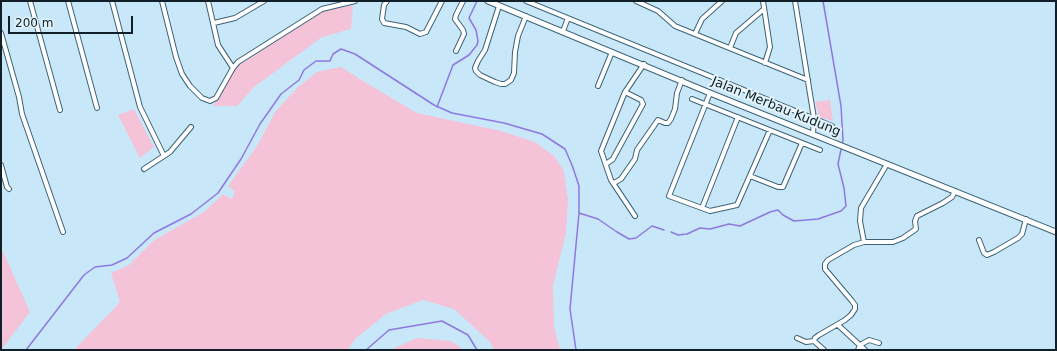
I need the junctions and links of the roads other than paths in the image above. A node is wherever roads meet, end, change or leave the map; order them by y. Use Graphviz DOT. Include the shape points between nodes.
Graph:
graph roads {
  1 [pos="30,1"];
  2 [pos="68,1"];
  3 [pos="112,1"];
  4 [pos="162,1"];
  5 [pos="208,1"];
  6 [pos="264,1"];
  7 [pos="355,1"];
  8 [pos="386,1"];
  9 [pos="442,1"];
  10 [pos="463,1"];
  11 [pos="488,1"];
  12 [pos="526,1"];
  13 [pos="636,1"];
  14 [pos="722,1"];
  15 [pos="762,1"];
  16 [pos="795,1"];
  17 [pos="498,6"];
  18 [pos="764,9"];
  19 [pos="526,16"];
  20 [pos="568,18"];
  21 [pos="214,23"];
  22 [pos="563,31"];
  23 [pos="1,33"];
  24 [pos="695,34"];
  25 [pos="730,48"];
  26 [pos="456,51"];
  27 [pos="612,52"];
  28 [pos="765,63"];
  29 [pos="644,64"];
  30 [pos="233,68"];
  31 [pos="682,80"];
  32 [pos="808,80"];
  33 [pos="598,86"];
  34 [pos="625,92"];
  35 [pos="710,93"];
  36 [pos="692,99"];
  37 [pos="706,104"];
  38 [pos="98,108"];
  39 [pos="60,110"];
  40 [pos="738,117"];
  41 [pos="814,118"];
  42 [pos="832,126"];
  43 [pos="191,127"];
  44 [pos="770,130"];
  45 [pos="813,134"];
  46 [pos="802,143"];
  47 [pos="820,150"];
  48 [pos="164,156"];
  49 [pos="606,164"];
  50 [pos="887,164"];
  51 [pos="1,165"];
  52 [pos="144,169"];
  53 [pos="750,176"];
  54 [pos="614,183"];
  55 [pos="9,189"];
  56 [pos="955,191"];
  57 [pos="702,208"];
  58 [pos="635,216"];
  59 [pos="1026,219"];
  60 [pos="63,232"];
  61 [pos="1056,232"];
  62 [pos="979,240"];
  63 [pos="864,242"];
  64 [pos="838,325"];
  65 [pos="797,338"];
  66 [pos="814,341"];
  67 [pos="879,343"];
  68 [pos="859,348"];
  69 [pos="824,350"];
  70 [pos="865,350"];
  1 -- 39 [label="street"];
  2 -- 38 [label="street"];
  3 -- 48 [label="street" via="140,107"];
  4 -- 30 [label="street" via="182,74 202,98 207,101 216,98"];
  5 -- 21 [label="street"];
  6 -- 21 [label="street" via="235,18"];
  7 -- 30 [label="street" via="322,9 238,62"];
  8 -- 9 [label="street" via="382,19 384,22 406,27 420,34 426,32"];
  10 -- 26 [label="street" via="455,19 464,34"];
  11 -- 17 [label="main road, Jalan Merbau Kudung"];
  12 -- 20 [label="street"];
  13 -- 24 [label="street" via="658,11 675,26"];
  14 -- 24 [label="street" via="702,19"];
  15 -- 18 [label="street"];
  16 -- 32 [label="street"];
  17 -- 19 [label="main road, Jalan Merbau Kudung"];
  17 -- 19 [label="street" via="485,50 475,68 480,75 495,82 505,84 511,80 518,36"];
  18 -- 25 [label="street" via="736,33"];
  18 -- 28 [label="street" via="770,47"];
  19 -- 22 [label="main road, Jalan Merbau Kudung"];
  20 -- 22 [label="street"];
  20 -- 41 [label="street"];
  21 -- 30 [label="street" via="218,45"];
  22 -- 27 [label="main road, Jalan Merbau Kudung"];
  23 -- 60 [label="street" via="26,127"];
  24 -- 25 [label="street"];
  25 -- 28 [label="street"];
  27 -- 29 [label="main road, Jalan Merbau Kudung"];
  27 -- 33 [label="street"];
  28 -- 32 [label="street"];
  29 -- 31 [label="main road, Jalan Merbau Kudung"];
  29 -- 34 [label="street"];
  31 -- 35 [label="main road, Jalan Merbau Kudung"];
  31 -- 54 [label="street" via="671,119 667,123 658,120 637,150 635,159 621,179"];
  32 -- 41 [label="street"];
  34 -- 49 [label="street" via="602,148 601,153"];
  34 -- 49 [label="street" via="640,99 643,104 613,159"];
  35 -- 37 [label="street"];
  35 -- 45 [label="main road, Jalan Merbau Kudung"];
  36 -- 37 [label="street"];
  37 -- 40 [label="street"];
  37 -- 57 [label="street" via="669,196"];
  40 -- 44 [label="street"];
  40 -- 57 [label="street"];
  41 -- 42 [label="street"];
  41 -- 45 [label="street"];
  43 -- 48 [label="street"];
  44 -- 46 [label="street"];
  44 -- 53 [label="street"];
  45 -- 50 [label="main road, Jalan Merbau Kudung"];
  46 -- 47 [label="street"];
  46 -- 53 [label="street" via="783,187"];
  48 -- 52 [label="street"];
  49 -- 54 [label="street"];
  50 -- 56 [label="main road, Jalan Merbau Kudung"];
  50 -- 63 [label="street" via="861,208 860,221"];
  51 -- 55 [label="street"];
  53 -- 57 [label="street" via="735,207 710,211"];
  54 -- 58 [label="street"];
  56 -- 59 [label="main road, Jalan Merbau Kudung"];
  56 -- 63 [label="street" via="952,197 943,203 917,216 916,229 910,234 893,242"];
  59 -- 61 [label="main road, Jalan Merbau Kudung"];
  59 -- 62 [label="street" via="1022,234 1018,238 987,255"];
  63 -- 64 [label="street" via="837,254 825,264 825,269 846,293 855,309"];
  64 -- 66 [label="street" via="818,335"];
  64 -- 68 [label="street"];
  65 -- 66 [label="street" via="806,342"];
  66 -- 69 [label="street"];
  67 -- 68 [label="street" via="869,340"];
  68 -- 70 [label="street"];
}
